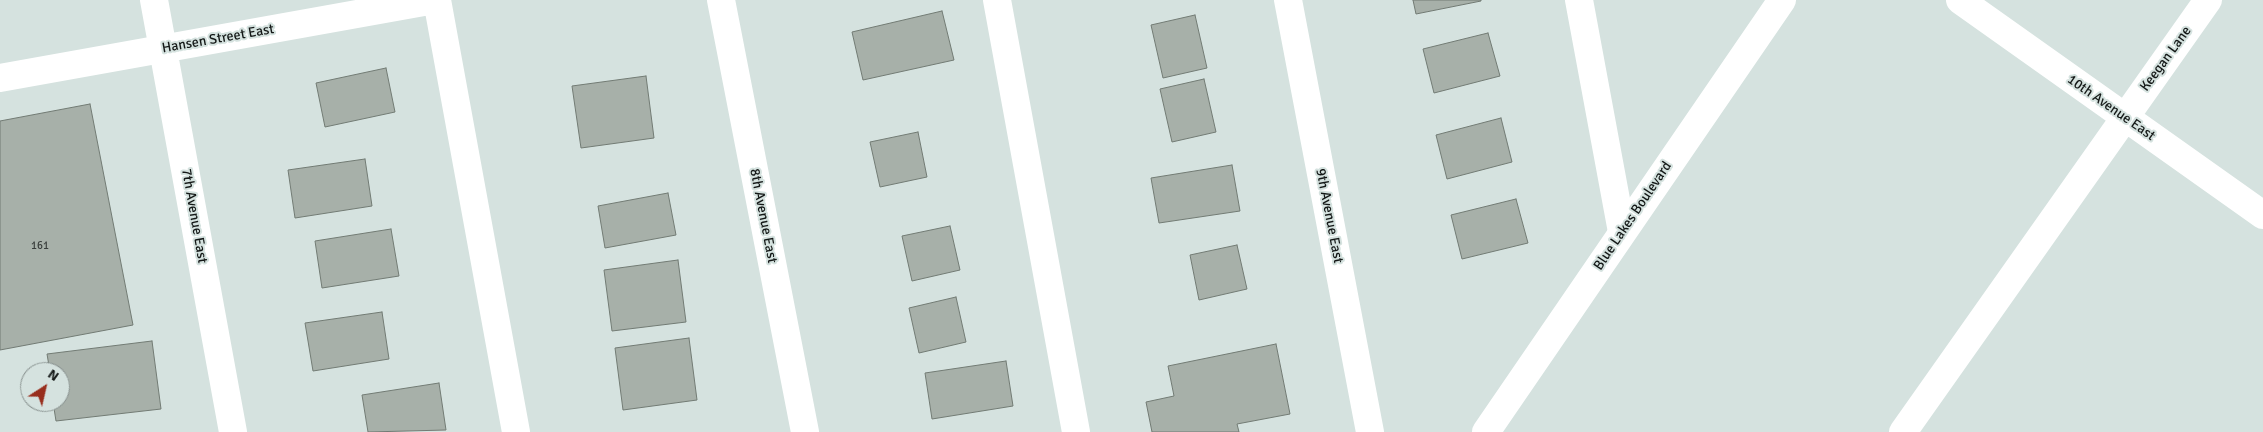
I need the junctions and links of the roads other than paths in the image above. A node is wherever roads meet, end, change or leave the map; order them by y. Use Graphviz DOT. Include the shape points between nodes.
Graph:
graph roads {
  1 [pos="154,0"];
  2 [pos="436,0"];
  3 [pos="722,0"];
  4 [pos="997,0"];
  5 [pos="1288,0"];
  6 [pos="1579,0"];
  7 [pos="1782,0"];
  8 [pos="1960,0"];
  9 [pos="2208,0"];
  10 [pos="163,49"];
  11 [pos="0,78"];
  12 [pos="2123,118"];
  13 [pos="2263,215"];
  14 [pos="1622,232"];
  15 [pos="234,432"];
  16 [pos="516,432"];
  17 [pos="804,432"];
  18 [pos="1076,432"];
  19 [pos="1370,432"];
  20 [pos="1486,432"];
  21 [pos="1903,432"];
  1 -- 10 [label="street, 7th Avenue East"];
  2 -- 10 [label="street, Hansen Street East"];
  2 -- 16 [label="street"];
  3 -- 17 [label="street, 8th Avenue East"];
  4 -- 18 [label="street"];
  5 -- 19 [label="street, 9th Avenue East"];
  6 -- 14 [label="street"];
  7 -- 14 [label="street, Blue Lakes Boulevard"];
  8 -- 12 [label="street, 10th Avenue East"];
  9 -- 12 [label="street, Keegan Lane"];
  10 -- 11 [label="street, Hansen Street East"];
  10 -- 15 [label="street, 7th Avenue East"];
  12 -- 13 [label="street, 10th Avenue East"];
  12 -- 21 [label="street, Keegan Lane"];
  14 -- 20 [label="street, Blue Lakes Boulevard"];
}
